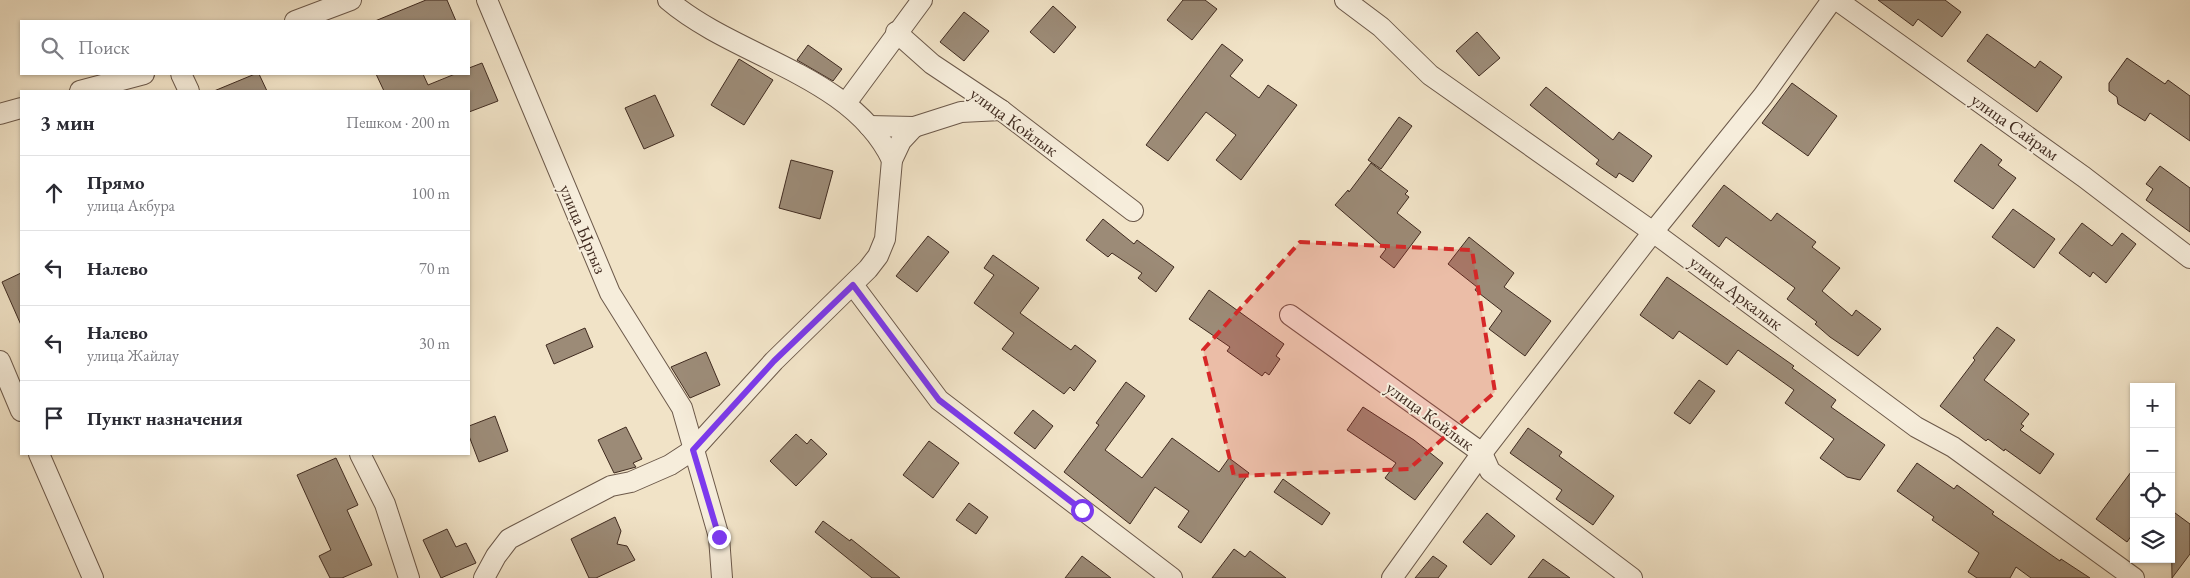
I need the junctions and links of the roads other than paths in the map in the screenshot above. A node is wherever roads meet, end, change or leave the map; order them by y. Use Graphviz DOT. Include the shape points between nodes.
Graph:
graph roads {
  1 [pos="351,0"];
  2 [pos="488,0"];
  3 [pos="668,0"];
  4 [pos="922,0"];
  5 [pos="1344,0"];
  6 [pos="1832,0"];
  7 [pos="1837,0"];
  8 [pos="298,20"];
  9 [pos="896,32"];
  10 [pos="140,75"];
  11 [pos="182,75"];
  12 [pos="84,90"];
  13 [pos="189,90"];
  14 [pos="846,103"];
  15 [pos="20,108"];
  16 [pos="1001,110"];
  17 [pos="0,114"];
  18 [pos="868,126"];
  19 [pos="914,127"];
  20 [pos="892,160"];
  21 [pos="1133,211"];
  22 [pos="1653,232"];
  23 [pos="2190,258"];
  24 [pos="853,285"];
  25 [pos="1290,315"];
  26 [pos="0,361"];
  27 [pos="20,409"];
  28 [pos="693,450"];
  29 [pos="1482,453"];
  30 [pos="39,455"];
  31 [pos="360,455"];
  32 [pos="94,578"];
  33 [pos="409,578"];
  34 [pos="484,578"];
  35 [pos="721,578"];
  36 [pos="1172,578"];
  37 [pos="1392,578"];
  38 [pos="1632,578"];
  39 [pos="2134,578"];
  1 -- 8 [label="street"];
  2 -- 28 [label="street, улица Ыргыз" via="610,293 682,408"];
  3 -- 14 [label="street" via="683,13 730,41"];
  4 -- 9 [label="street"];
  5 -- 22 [label="street, улица Аркалык" via="1381,27 1430,75"];
  6 -- 22 [label="street" via="1763,96"];
  7 -- 23 [label="street, улица Сайрам" via="2084,177"];
  9 -- 14 [label="street"];
  9 -- 16 [label="street, улица Койлык" via="932,64"];
  10 -- 12 [label="street"];
  11 -- 13 [label="street"];
  14 -- 18 [label="street"];
  15 -- 17 [label="street"];
  16 -- 19 [label="street" via="961,112"];
  16 -- 21 [label="street, улица Койлык"];
  18 -- 19 [label="street"];
  18 -- 20 [label="street" via="884,142"];
  19 -- 20 [label="street"];
  20 -- 24 [label="street" via="885,239 878,256"];
  22 -- 29 [label="street"];
  22 -- 39 [label="street, улица Аркалык" via="1916,427 1952,447"];
  24 -- 28 [label="street" via="774,361"];
  24 -- 36 [label="street" via="939,400"];
  25 -- 29 [label="street, улица Койлык"];
  26 -- 27 [label="street"];
  28 -- 34 [label="street" via="670,465 631,482 611,486 509,540"];
  28 -- 35 [label="street, улица Ыргыз" via="719,537"];
  29 -- 37 [label="street"];
  29 -- 38 [label="street, улица Койлык" via="1490,471"];
  30 -- 32 [label="street"];
  31 -- 33 [label="street" via="385,504"];
}
